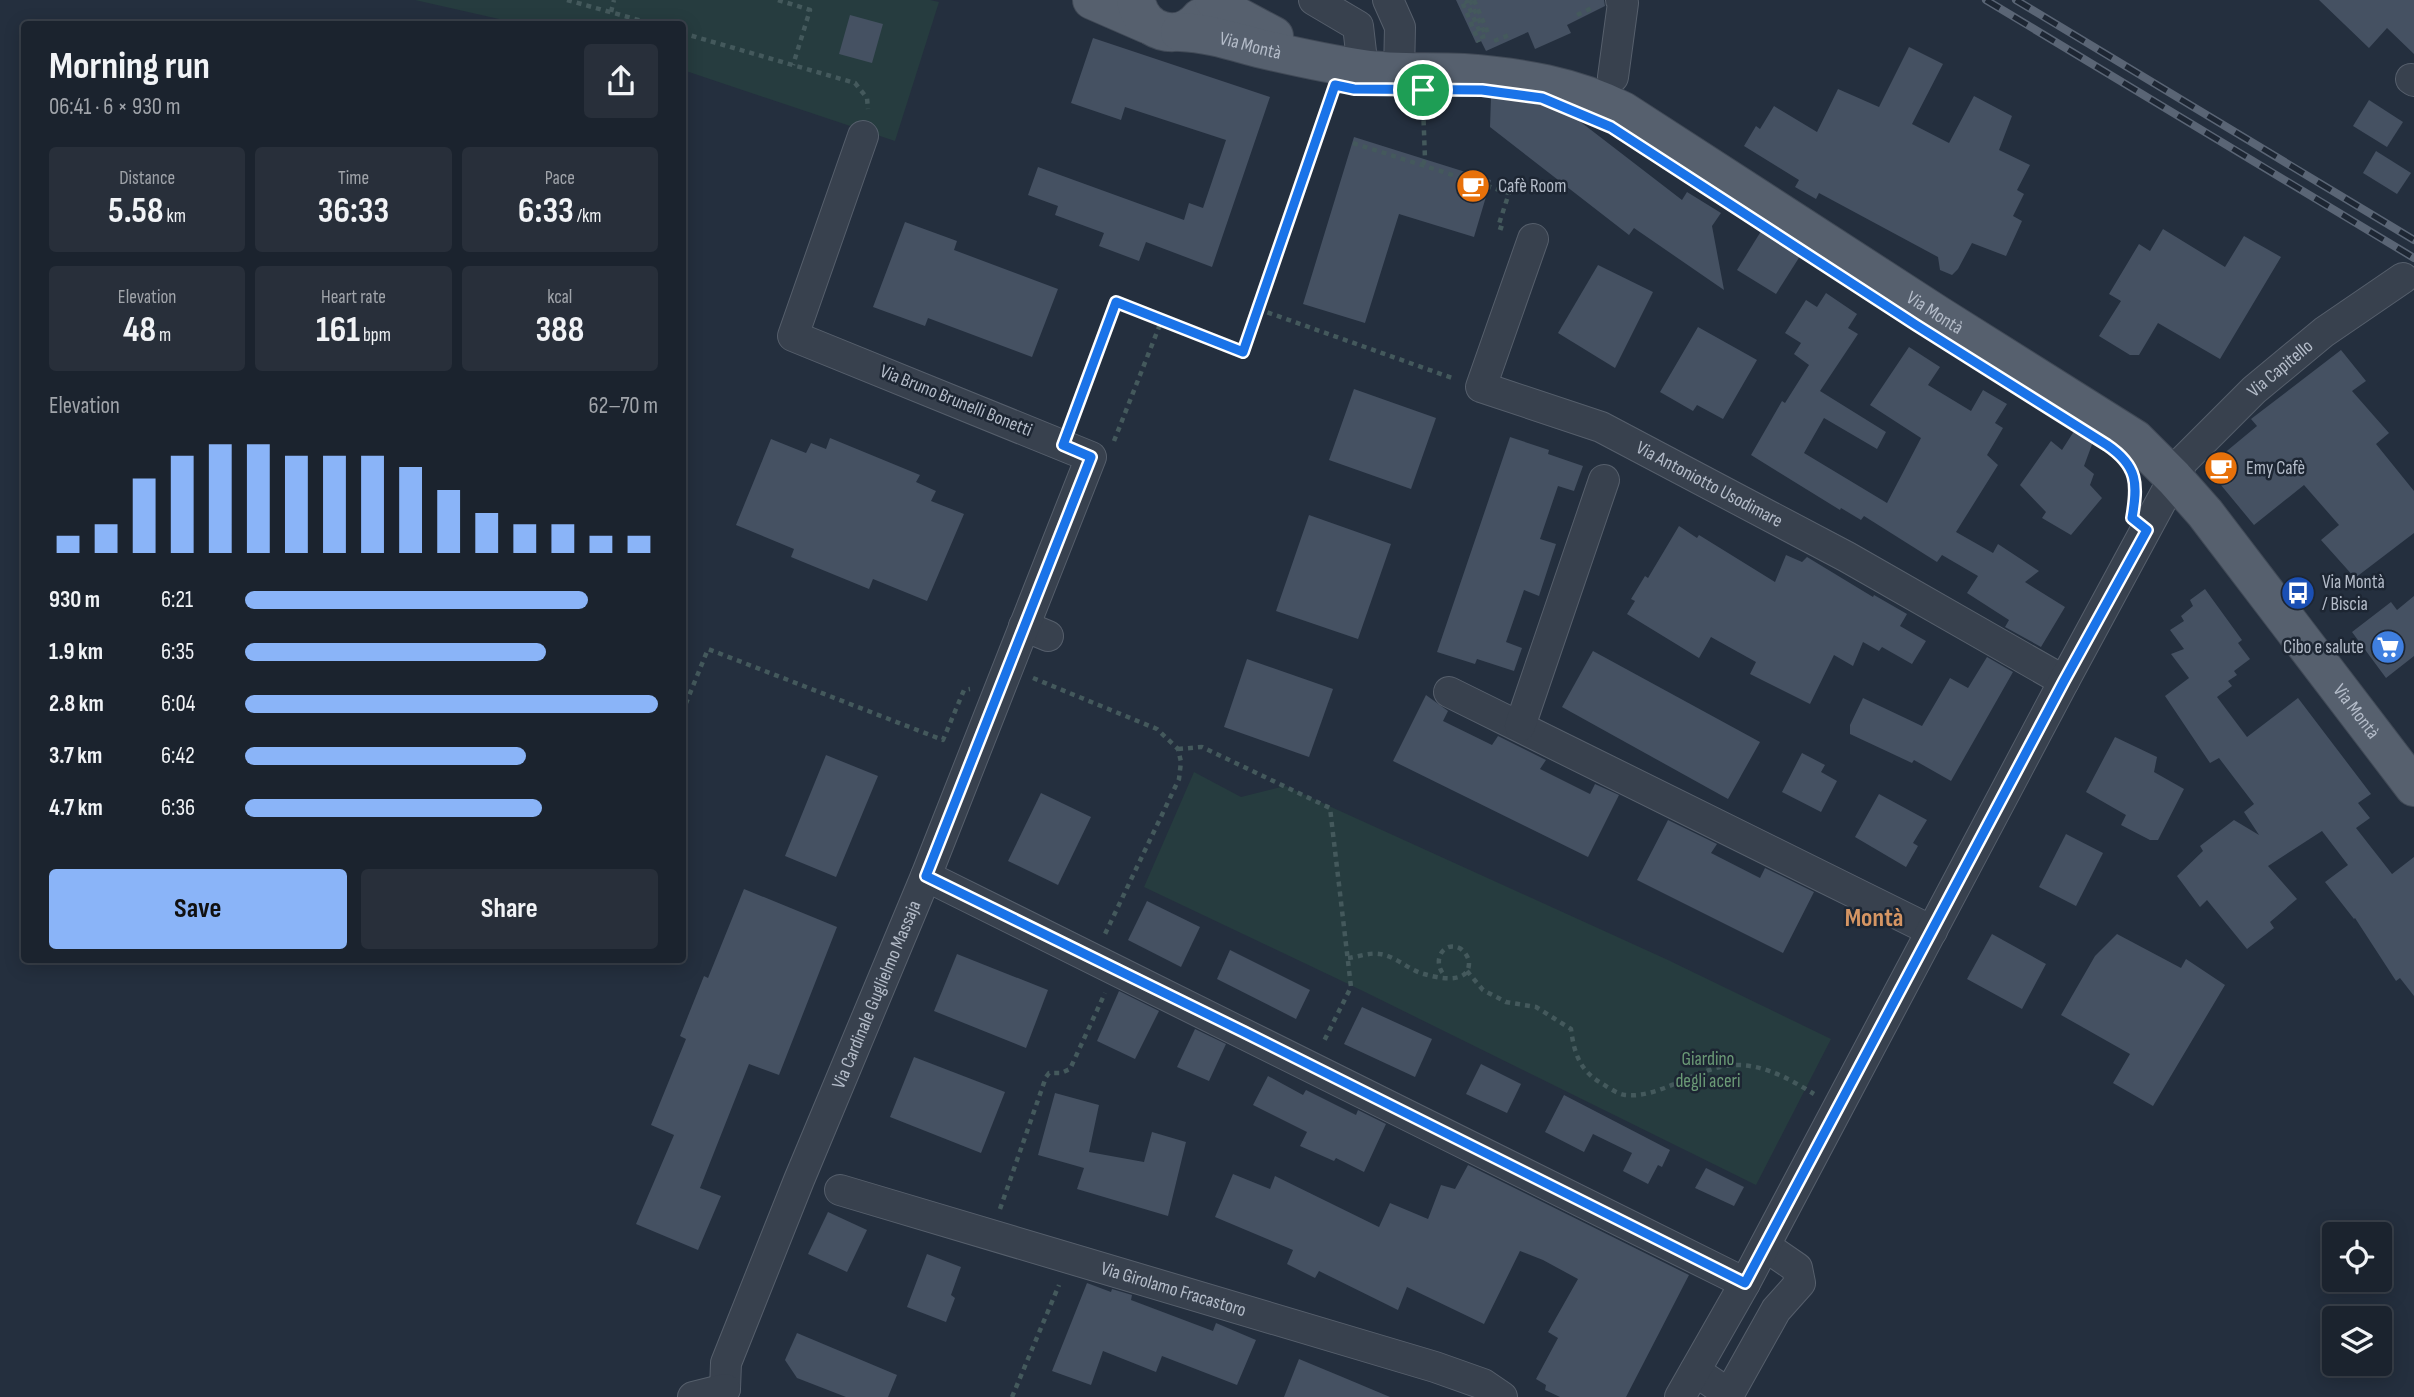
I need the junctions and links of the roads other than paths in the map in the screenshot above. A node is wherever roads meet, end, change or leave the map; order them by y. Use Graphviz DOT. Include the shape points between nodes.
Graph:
graph roads {
  1 [pos="1092,0"];
  2 [pos="1206,0"];
  3 [pos="1214,0"];
  4 [pos="1314,0"];
  5 [pos="1388,0"];
  6 [pos="1621,0"];
  7 [pos="1155,19"];
  8 [pos="1354,72"];
  9 [pos="1613,77"];
  10 [pos="863,136"];
  11 [pos="1533,239"];
  12 [pos="2403,278"];
  13 [pos="2174,478"];
  14 [pos="1604,480"];
  15 [pos="2064,681"];
  16 [pos="1449,692"];
  17 [pos="1520,726"];
  18 [pos="2414,787"];
  19 [pos="926,876"];
  20 [pos="1932,931"];
  21 [pos="840,1190"];
  22 [pos="1765,1246"];
  23 [pos="1745,1283"];
  24 [pos="1695,1371"];
  25 [pos="728,1393"];
  26 [pos="693,1397"];
  27 [pos="1502,1397"];
  28 [pos="1680,1397"];
  1 -- 7 [label="main road, Via Montà"];
  2 -- 7 [label="main road" via="1197,22"];
  3 -- 8 [label="main road, Via Montà" via="1231,13"];
  4 -- 8 [label="street" via="1358,26"];
  5 -- 8 [label="street" via="1399,27"];
  6 -- 9 [label="street"];
  7 -- 8 [label="main road, Via Montà"];
  8 -- 13 [label="main road, Via Montà" via="1463,73 1557,85 1606,102 2135,439"];
  10 -- 19 [label="street, Via Bruno Brunelli Bonetti" via="793,336 1091,457 1036,631"];
  11 -- 15 [label="street, Via Antoniotto Usodimare" via="1481,387 1601,427 1847,557"];
  12 -- 13 [label="street, Via Capitello" via="2324,332 2254,390 2183,461"];
  13 -- 15 [label="street, Via Capitello"];
  13 -- 18 [label="main road, Via Montà"];
  14 -- 17 [label="street"];
  15 -- 20 [label="street, Via Capitello"];
  16 -- 17 [label="street"];
  17 -- 20 [label="street"];
  19 -- 23 [label="street, Via Cardinale Guglielmo Massaja"];
  19 -- 25 [label="street, Via Cardinale Guglielmo Massaja" via="726,1363"];
  20 -- 22 [label="street, Via Capitello"];
  21 -- 27 [label="street, Via Girolamo Fracastoro" via="1435,1367 1483,1384"];
  22 -- 23 [label="street, Via Capitello"];
  22 -- 24 [label="street" via="1797,1269 1800,1283 1776,1310 1728,1394"];
  23 -- 24 [label="street, Via Capitello"];
  24 -- 28 [label="street, Via Capitello"];
  25 -- 26 [label="street, Via Cardinale Guglielmo Massaja"];
}
